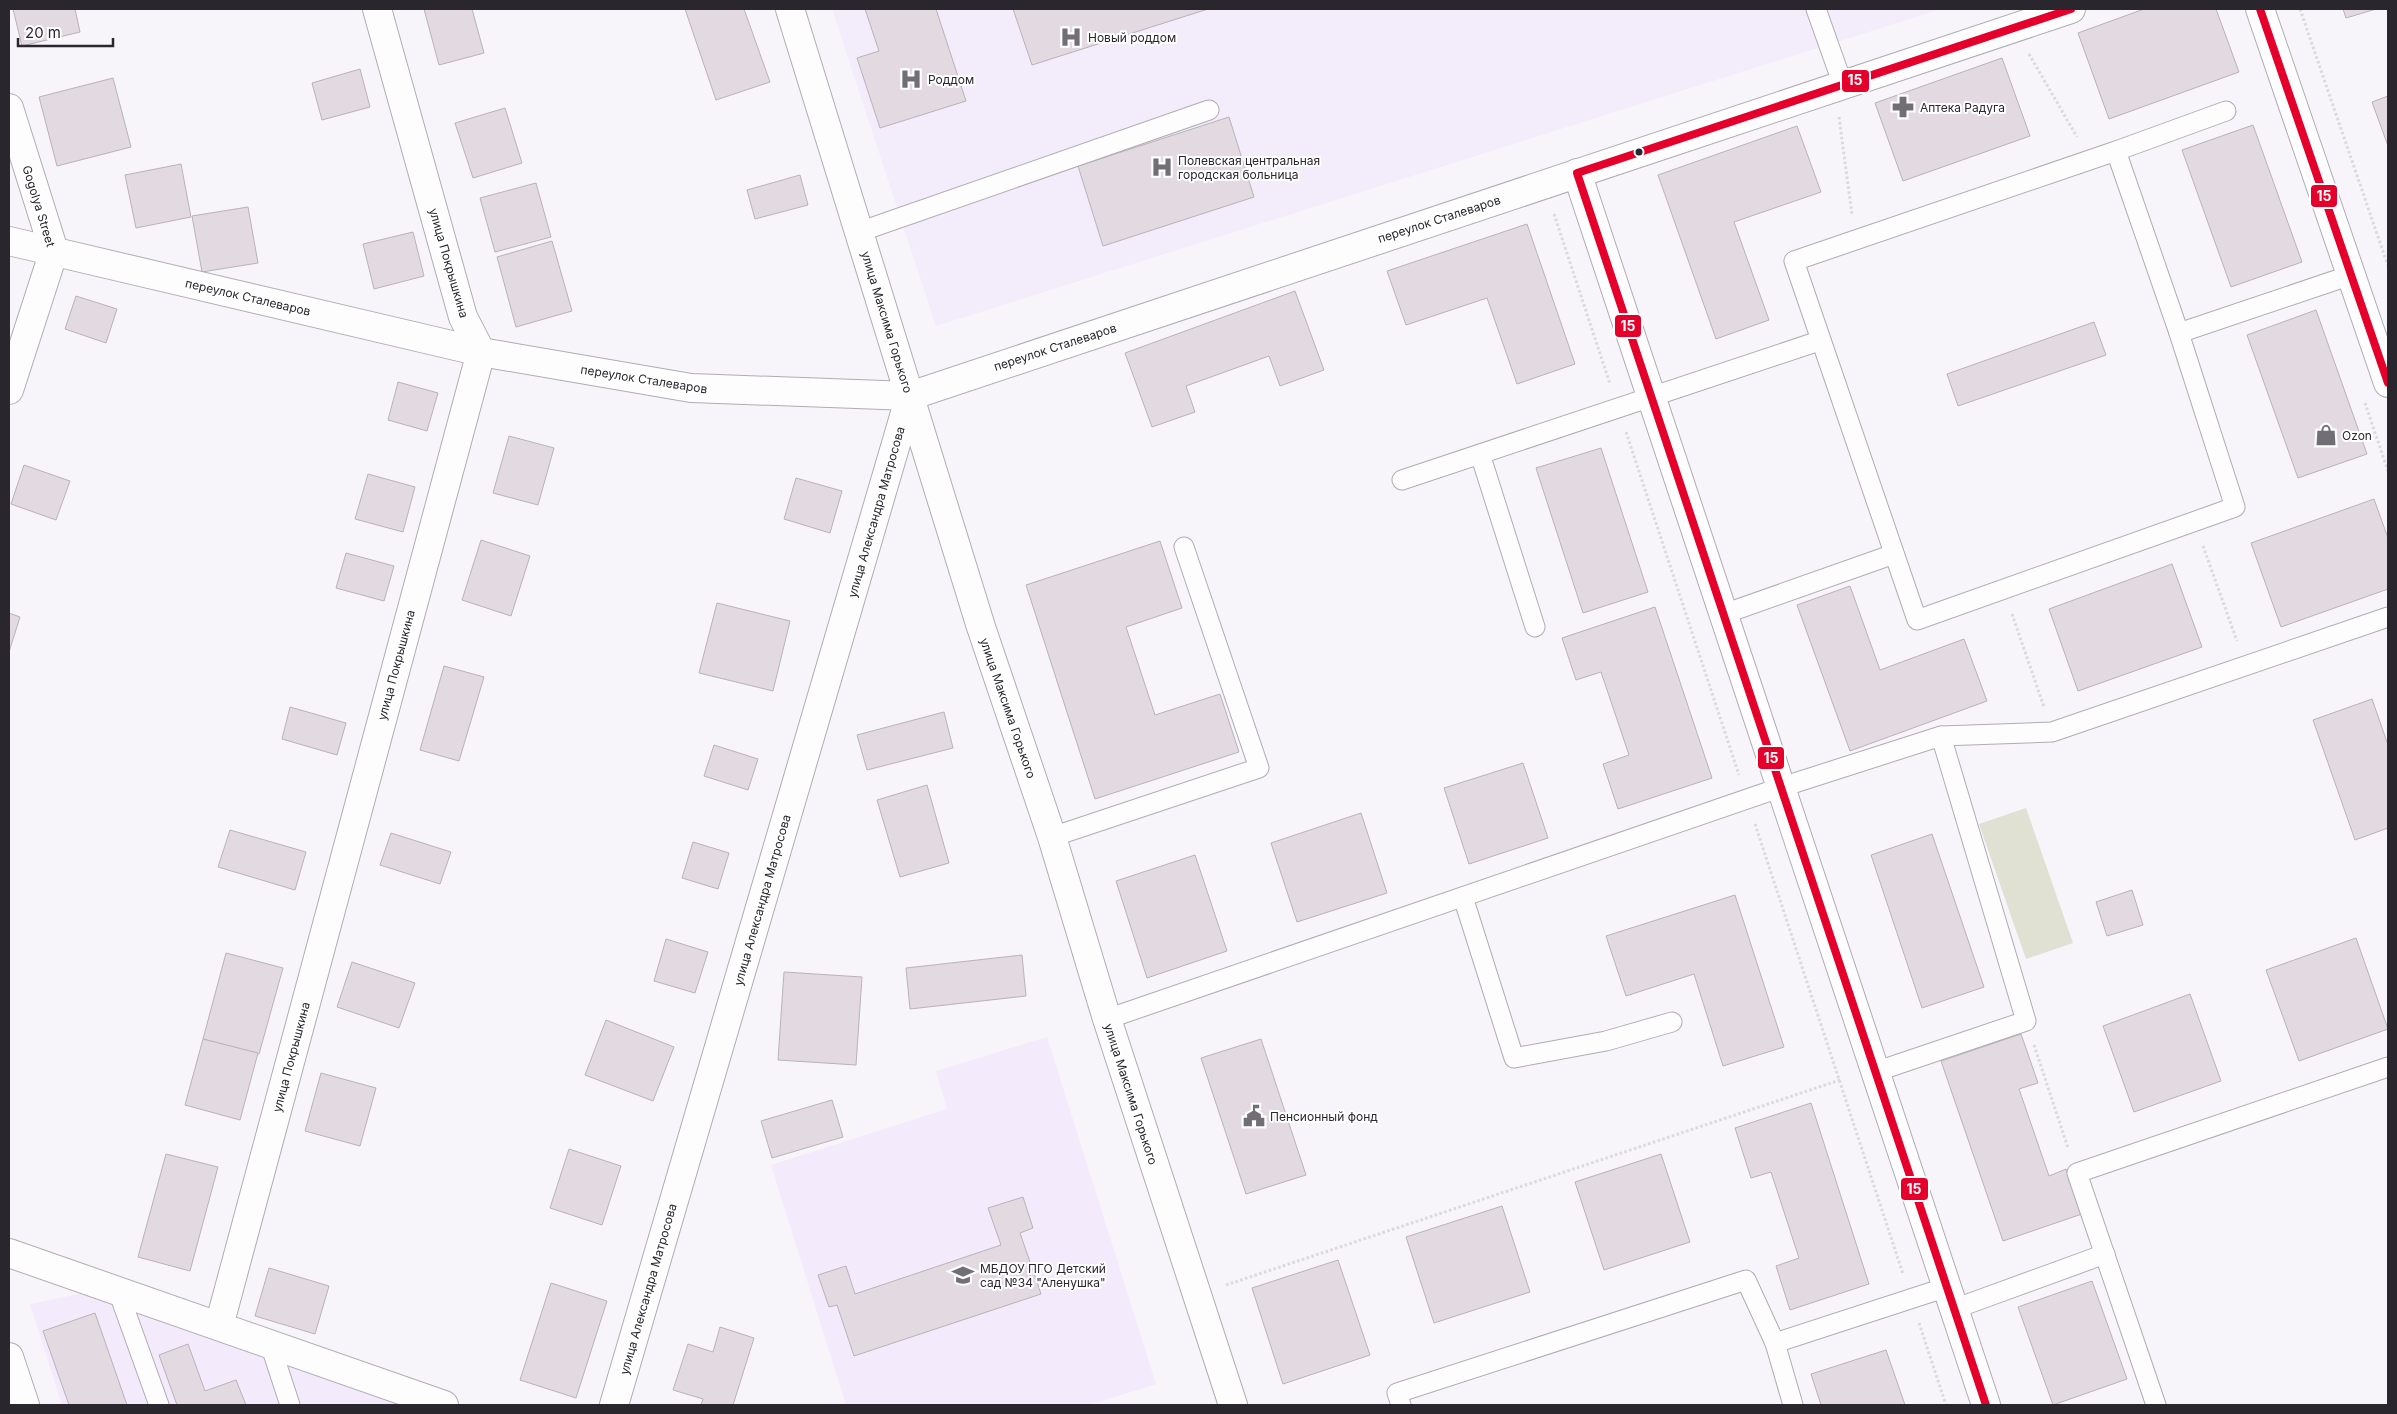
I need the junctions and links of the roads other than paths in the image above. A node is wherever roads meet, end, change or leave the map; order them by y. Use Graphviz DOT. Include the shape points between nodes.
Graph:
graph roads {
  1 [pos="377,9"];
  2 [pos="790,9"];
  3 [pos="1816,9"];
  4 [pos="2071,9"];
  5 [pos="2260,9"];
  6 [pos="1839,86"];
  7 [pos="9,108"];
  8 [pos="1208,110"];
  9 [pos="2226,111"];
  10 [pos="2116,151"];
  11 [pos="1577,173"];
  12 [pos="859,232"];
  13 [pos="9,241"];
  14 [pos="54,251"];
  15 [pos="2351,274"];
  16 [pos="2179,333"];
  17 [pos="1820,341"];
  18 [pos="481,352"];
  19 [pos="2388,383"];
  20 [pos="9,390"];
  21 [pos="910,396"];
  22 [pos="1652,398"];
  23 [pos="1480,454"];
  24 [pos="1402,480"];
  25 [pos="1184,548"];
  26 [pos="1894,554"];
  27 [pos="1724,614"];
  28 [pos="2388,617"];
  29 [pos="1535,626"];
  30 [pos="1941,736"];
  31 [pos="1782,787"];
  32 [pos="1052,837"];
  33 [pos="1463,898"];
  34 [pos="1107,1019"];
  35 [pos="1672,1022"];
  36 [pos="2388,1067"];
  37 [pos="1876,1072"];
  38 [pos="9,1253"];
  39 [pos="2105,1254"];
  40 [pos="118,1291"];
  41 [pos="1950,1298"];
  42 [pos="219,1326"];
  43 [pos="1775,1343"];
  44 [pos="270,1344"];
  45 [pos="9,1357"];
  46 [pos="402,1397"];
  47 [pos="24,1405"];
  48 [pos="160,1405"];
  49 [pos="290,1405"];
  50 [pos="444,1405"];
  51 [pos="614,1405"];
  52 [pos="1233,1405"];
  53 [pos="1401,1405"];
  54 [pos="1793,1405"];
  55 [pos="1986,1405"];
  56 [pos="2155,1405"];
  1 -- 18 [label="street, улица Покрышкина" via="463,317"];
  2 -- 12 [label="street, улица Максима Горького"];
  3 -- 6 [label="lane"];
  4 -- 6 [label="street, переулок Сталеваров"];
  5 -- 15 [label="street"];
  6 -- 11 [label="street, переулок Сталеваров"];
  7 -- 14 [label="street, Gogolya Street"];
  8 -- 12 [label="lane"];
  9 -- 10 [label="lane"];
  10 -- 16 [label="lane"];
  10 -- 17 [label="lane" via="1794,261"];
  11 -- 21 [label="street, переулок Сталеваров"];
  11 -- 22 [label="street"];
  12 -- 21 [label="street, улица Максима Горького"];
  13 -- 14 [label="street, переулок Сталеваров"];
  14 -- 18 [label="street, переулок Сталеваров"];
  14 -- 20 [label="street, Gogolya Street"];
  15 -- 16 [label="lane"];
  15 -- 19 [label="street"];
  16 -- 26 [label="lane" via="2235,508 1916,620"];
  17 -- 22 [label="lane"];
  17 -- 26 [label="lane"];
  18 -- 21 [label="street, переулок Сталеваров" via="691,388"];
  18 -- 42 [label="street, улица Покрышкина"];
  21 -- 32 [label="street, улица Максима Горького" via="981,626"];
  21 -- 51 [label="street, улица Александра Матросова"];
  22 -- 23 [label="lane"];
  22 -- 27 [label="street"];
  23 -- 24 [label="lane"];
  23 -- 29 [label="lane"];
  25 -- 32 [label="lane" via="1259,768"];
  26 -- 27 [label="lane"];
  27 -- 31 [label="street"];
  28 -- 30 [label="lane" via="2052,732"];
  30 -- 31 [label="lane"];
  30 -- 37 [label="lane" via="2026,1021"];
  31 -- 33 [label="lane"];
  31 -- 37 [label="street"];
  32 -- 34 [label="street, улица Максима Горького"];
  33 -- 34 [label="lane"];
  33 -- 35 [label="lane" via="1514,1058 1606,1041"];
  34 -- 52 [label="street, улица Максима Горького"];
  36 -- 39 [label="lane" via="2077,1172"];
  37 -- 41 [label="street"];
  38 -- 40 [label="street"];
  39 -- 41 [label="lane"];
  39 -- 56 [label="lane"];
  40 -- 42 [label="street"];
  40 -- 48 [label="lane"];
  41 -- 43 [label="lane"];
  41 -- 55 [label="street"];
  42 -- 44 [label="street"];
  43 -- 53 [label="lane" via="1746,1280 1397,1393"];
  43 -- 54 [label="lane"];
  44 -- 46 [label="street"];
  44 -- 49 [label="lane"];
  45 -- 47 [label="street"];
  46 -- 50 [label="street"];
}
